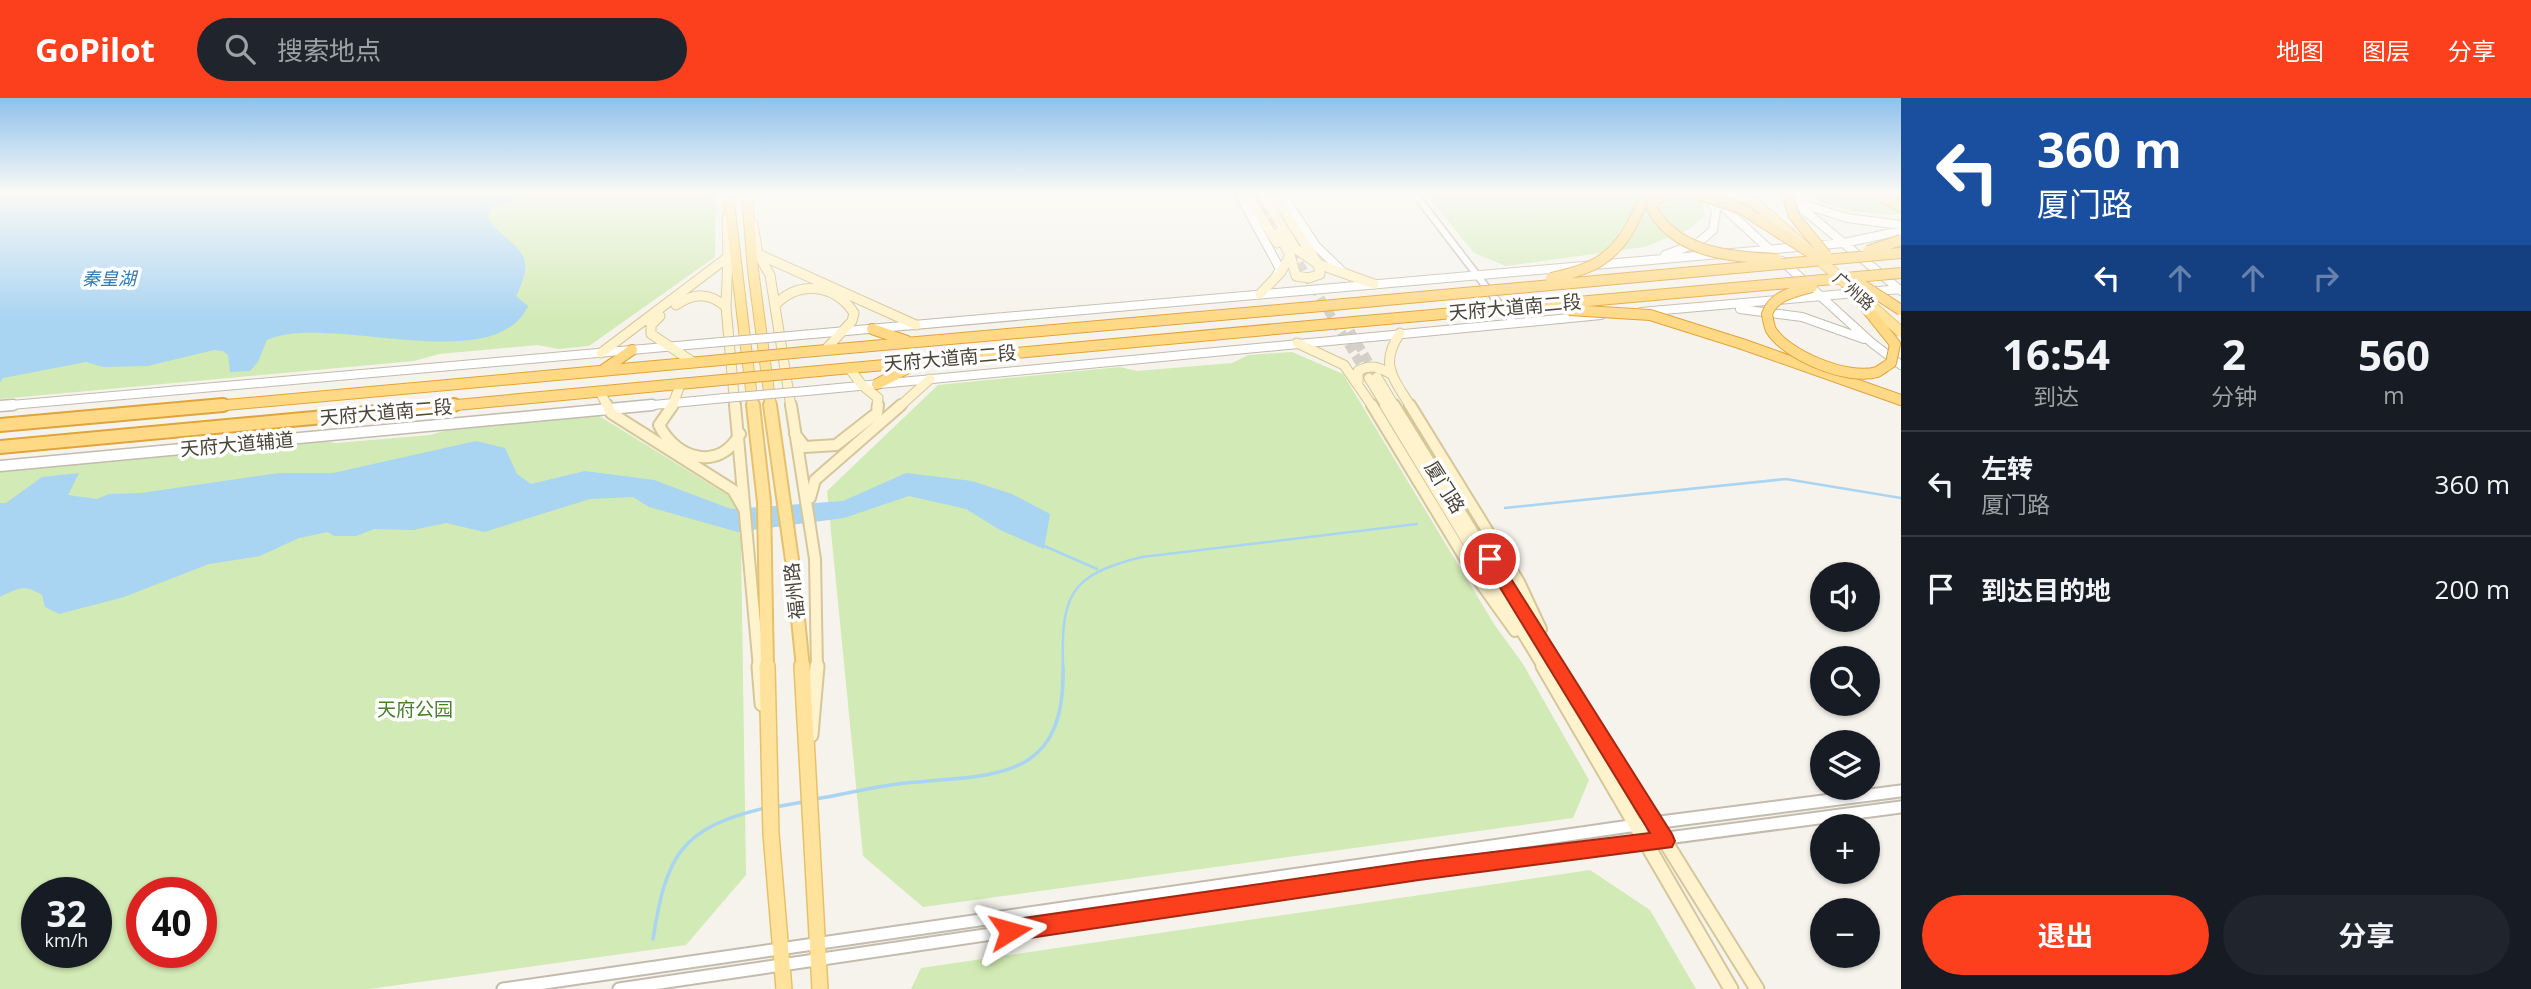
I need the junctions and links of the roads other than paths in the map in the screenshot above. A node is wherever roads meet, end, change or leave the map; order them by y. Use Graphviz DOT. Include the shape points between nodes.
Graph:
graph roads {
  1 [pos="728,236"];
  2 [pos="733,236"];
  3 [pos="749,236"];
  4 [pos="755,236"];
  5 [pos="1263,236"];
  6 [pos="1272,236"];
  7 [pos="1279,236"];
  8 [pos="1288,236"];
  9 [pos="1300,236"];
  10 [pos="1309,236"];
  11 [pos="1445,236"];
  12 [pos="1626,236"];
  13 [pos="1674,236"];
  14 [pos="1710,236"];
  15 [pos="1755,236"];
  16 [pos="1780,236"];
  17 [pos="1789,236"];
  18 [pos="1803,236"];
  19 [pos="1810,236"];
  20 [pos="1835,236"];
  21 [pos="1879,236"];
  22 [pos="1901,240"];
  23 [pos="1844,243"];
  24 [pos="1770,249"];
  25 [pos="1901,253"];
  26 [pos="758,254"];
  27 [pos="1290,255"];
  28 [pos="1826,256"];
  29 [pos="728,257"];
  30 [pos="1812,258"];
  31 [pos="1840,259"];
  32 [pos="1650,260"];
  33 [pos="1318,264"];
  34 [pos="1285,271"];
  35 [pos="1346,274"];
  36 [pos="1475,276"];
  37 [pos="1273,280"];
  38 [pos="1832,280"];
  39 [pos="1855,280"];
  40 [pos="1374,284"];
  41 [pos="1901,284"];
  42 [pos="1491,290"];
  43 [pos="1260,294"];
  44 [pos="1823,298"];
  45 [pos="775,305"];
  46 [pos="726,307"];
  47 [pos="1701,307"];
  48 [pos="1495,309"];
  49 [pos="1901,310"];
  50 [pos="1901,321"];
  51 [pos="1513,322"];
  52 [pos="916,325"];
  53 [pos="872,329"];
  54 [pos="843,331"];
  55 [pos="1901,332"];
  56 [pos="1400,333"];
  57 [pos="911,343"];
  58 [pos="1297,343"];
  59 [pos="1872,343"];
  60 [pos="669,347"];
  61 [pos="632,350"];
  62 [pos="825,350"];
  63 [pos="601,353"];
  64 [pos="922,361"];
  65 [pos="693,362"];
  66 [pos="1901,365"];
  67 [pos="849,368"];
  68 [pos="603,370"];
  69 [pos="1391,374"];
  70 [pos="930,379"];
  71 [pos="1368,379"];
  72 [pos="877,384"];
  73 [pos="680,385"];
  74 [pos="862,385"];
  75 [pos="600,393"];
  76 [pos="1901,400"];
  77 [pos="674,403"];
  78 [pos="0,406"];
  79 [pos="607,409"];
  80 [pos="6,424"];
  81 [pos="793,430"];
  82 [pos="740,434"];
  83 [pos="0,447"];
  84 [pos="0,466"];
  85 [pos="810,508"];
  86 [pos="747,517"];
  87 [pos="1564,675"];
  88 [pos="811,744"];
  89 [pos="768,750"];
  90 [pos="1901,791"];
  91 [pos="1901,807"];
  92 [pos="1656,823"];
  93 [pos="1637,825"];
  94 [pos="1665,841"];
  95 [pos="1643,842"];
  96 [pos="781,947"];
  97 [pos="818,951"];
  98 [pos="503,989"];
  99 [pos="618,989"];
  100 [pos="784,989"];
  101 [pos="820,989"];
  102 [pos="829,989"];
  103 [pos="1731,989"];
  104 [pos="1757,989"];
  1 -- 29 [label="main road"];
  2 -- 89 [label="main road, 福州路" via="764,502"];
  3 -- 88 [label="main road, 福州路" via="785,499"];
  4 -- 26 [label="main road"];
  5 -- 37 [label="street" via="1280,269"];
  6 -- 34 [label="main road"];
  7 -- 27 [label="main road"];
  8 -- 33 [label="main road" via="1296,248"];
  9 -- 33 [label="main road"];
  10 -- 35 [label="street" via="1322,255"];
  11 -- 36 [label="street"];
  12 -- 42 [label="highway, bridge" via="1605,262"];
  13 -- 30 [label="highway, bridge" via="1721,253"];
  14 -- 32 [label="street"];
  15 -- 24 [label="street"];
  16 -- 30 [label="highway, bridge"];
  17 -- 30 [label="main road, 广州路, bridge"];
  18 -- 28 [label="main road, 广州路, bridge"];
  19 -- 28 [label="highway, bridge"];
  20 -- 23 [label="street"];
  21 -- 23 [label="street"];
  22 -- 31 [label="highway, bridge"];
  23 -- 24 [label="street"];
  23 -- 41 [label="street"];
  24 -- 32 [label="street"];
  24 -- 44 [label="street"];
  25 -- 31 [label="highway, 天府大道南二段, bridge"];
  26 -- 45 [label="main road" via="770,275"];
  26 -- 52 [label="main road"];
  27 -- 33 [label="main road" via="1296,276 1320,274"];
  27 -- 34 [label="main road"];
  28 -- 39 [label="main road, 广州路, bridge"];
  29 -- 46 [label="main road"];
  29 -- 63 [label="main road"];
  30 -- 31 [label="highway, 天府大道南二段, bridge"];
  30 -- 39 [label="main road, 广州路, bridge"];
  30 -- 42 [label="highway, 天府大道南二段, bridge"];
  32 -- 36 [label="street"];
  33 -- 35 [label="main road"];
  34 -- 37 [label="main road"];
  35 -- 40 [label="main road"];
  36 -- 40 [label="street"];
  36 -- 51 [label="street"];
  37 -- 43 [label="main road"];
  38 -- 39 [label="highway, 天府大道南二段, bridge"];
  38 -- 39 [label="highway, bridge" via="1779,299 1766,315 1768,323 1792,349 1810,359 1849,372 1883,371 1893,365 1895,344"];
  38 -- 48 [label="highway, 天府大道南二段, bridge"];
  39 -- 41 [label="highway, 天府大道南二段, bridge"];
  39 -- 49 [label="highway, bridge"];
  39 -- 50 [label="main road, 广州路, bridge"];
  39 -- 55 [label="main road, 广州路, bridge"];
  40 -- 43 [label="street"];
  41 -- 44 [label="street"];
  42 -- 57 [label="highway, 天府大道南二段, bridge"];
  43 -- 52 [label="street"];
  44 -- 47 [label="street"];
  44 -- 59 [label="street"];
  45 -- 54 [label="main road" via="797,288 819,290 851,307 852,321"];
  45 -- 81 [label="main road"];
  46 -- 60 [label="main road" via="709,295 685,298 651,325 650,334"];
  46 -- 82 [label="main road"];
  47 -- 51 [label="street, 天府大道辅道"];
  47 -- 59 [label="street" via="1802,317"];
  48 -- 64 [label="highway, 天府大道南二段, bridge"];
  48 -- 76 [label="highway, bridge" via="1650,315"];
  51 -- 56 [label="street, 天府大道辅道"];
  52 -- 53 [label="street"];
  53 -- 54 [label="street"];
  53 -- 57 [label="highway"];
  54 -- 60 [label="street, bridge"];
  54 -- 62 [label="main road"];
  56 -- 58 [label="street, 天府大道辅道"];
  56 -- 69 [label="main road" via="1389,350"];
  57 -- 62 [label="highway, 天府大道南二段"];
  58 -- 70 [label="street, 天府大道辅道"];
  58 -- 71 [label="main road"];
  59 -- 66 [label="street"];
  60 -- 61 [label="street"];
  60 -- 65 [label="main road"];
  61 -- 63 [label="street"];
  61 -- 68 [label="highway"];
  62 -- 65 [label="highway, 天府大道南二段, bridge"];
  63 -- 78 [label="street"];
  64 -- 67 [label="highway, 天府大道南二段"];
  64 -- 72 [label="highway"];
  65 -- 68 [label="highway, 天府大道南二段"];
  67 -- 73 [label="highway, 天府大道南二段, bridge"];
  67 -- 74 [label="main road"];
  68 -- 80 [label="highway, 天府大道南二段"];
  69 -- 71 [label="main road" via="1375,366 1358,371"];
  69 -- 87 [label="main road" via="1519,582"];
  70 -- 72 [label="street, 天府大道辅道"];
  70 -- 85 [label="main road" via="815,480"];
  71 -- 87 [label="main road, 厦门路"];
  71 -- 93 [label="main road, 厦门路"];
  72 -- 74 [label="street, 天府大道辅道"];
  73 -- 75 [label="highway, 天府大道南二段"];
  73 -- 77 [label="main road"];
  74 -- 77 [label="street, 天府大道辅道, bridge"];
  74 -- 81 [label="main road" via="878,398 877,414 842,443 829,449 805,447"];
  75 -- 79 [label="main road"];
  75 -- 83 [label="highway, 天府大道南二段"];
  77 -- 79 [label="street, 天府大道辅道"];
  77 -- 82 [label="main road" via="660,428 687,452 723,455"];
  79 -- 84 [label="street, 天府大道辅道"];
  79 -- 86 [label="main road" via="733,490"];
  81 -- 85 [label="main road"];
  82 -- 86 [label="main road"];
  85 -- 88 [label="main road" via="819,650"];
  86 -- 89 [label="main road" via="755,656"];
  87 -- 92 [label="main road, 厦门路"];
  88 -- 97 [label="main road, 福州路"];
  89 -- 96 [label="main road, 福州路"];
  90 -- 92 [label="street"];
  91 -- 94 [label="street"];
  92 -- 93 [label="street"];
  92 -- 94 [label="main road, 厦门路"];
  93 -- 95 [label="main road, 厦门路"];
  93 -- 97 [label="street"];
  94 -- 95 [label="street"];
  94 -- 104 [label="main road, 厦门路"];
  95 -- 97 [label="street"];
  95 -- 103 [label="main road, 厦门路"];
  96 -- 97 [label="street"];
  96 -- 98 [label="street"];
  96 -- 100 [label="main road, 福州路"];
  97 -- 99 [label="street"];
  97 -- 101 [label="main road, 福州路"];
  97 -- 102 [label="street"];
}
